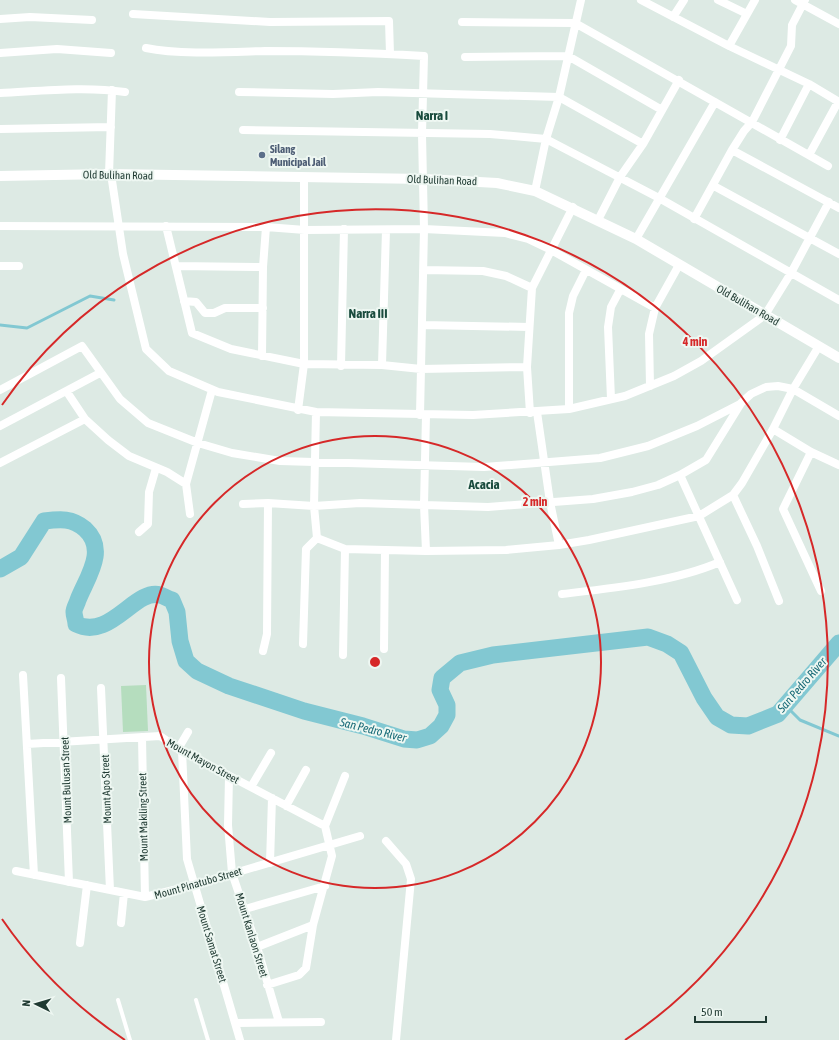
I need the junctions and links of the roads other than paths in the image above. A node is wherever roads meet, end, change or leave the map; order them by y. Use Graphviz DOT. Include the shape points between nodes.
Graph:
graph roads {
  1 [pos="581,0"];
  2 [pos="641,0"];
  3 [pos="684,0"];
  4 [pos="718,0"];
  5 [pos="755,0"];
  6 [pos="801,1"];
  7 [pos="133,14"];
  8 [pos="747,14"];
  9 [pos="674,17"];
  10 [pos="0,18"];
  11 [pos="92,20"];
  12 [pos="462,22"];
  13 [pos="575,23"];
  14 [pos="839,24"];
  15 [pos="729,46"];
  16 [pos="146,48"];
  17 [pos="0,53"];
  18 [pos="111,53"];
  19 [pos="390,54"];
  20 [pos="465,56"];
  21 [pos="568,56"];
  22 [pos="779,70"];
  23 [pos="679,80"];
  24 [pos="809,84"];
  25 [pos="112,90"];
  26 [pos="125,92"];
  27 [pos="239,92"];
  28 [pos="0,93"];
  29 [pos="424,93"];
  30 [pos="559,97"];
  31 [pos="715,102"];
  32 [pos="838,102"];
  33 [pos="662,110"];
  34 [pos="752,122"];
  35 [pos="111,127"];
  36 [pos="0,129"];
  37 [pos="243,130"];
  38 [pos="422,134"];
  39 [pos="546,138"];
  40 [pos="780,140"];
  41 [pos="643,144"];
  42 [pos="732,150"];
  43 [pos="809,155"];
  44 [pos="828,166"];
  45 [pos="110,174"];
  46 [pos="0,176"];
  47 [pos="620,177"];
  48 [pos="304,178"];
  49 [pos="424,179"];
  50 [pos="714,186"];
  51 [pos="535,191"];
  52 [pos="659,198"];
  53 [pos="829,202"];
  54 [pos="573,207"];
  55 [pos="839,208"];
  56 [pos="694,219"];
  57 [pos="598,220"];
  58 [pos="0,226"];
  59 [pos="166,226"];
  60 [pos="118,227"];
  61 [pos="266,227"];
  62 [pos="344,229"];
  63 [pos="424,229"];
  64 [pos="305,230"];
  65 [pos="386,230"];
  66 [pos="811,237"];
  67 [pos="636,239"];
  68 [pos="550,250"];
  69 [pos="839,254"];
  70 [pos="679,265"];
  71 [pos="0,266"];
  72 [pos="19,266"];
  73 [pos="176,266"];
  74 [pos="263,267"];
  75 [pos="424,270"];
  76 [pos="586,270"];
  77 [pos="791,273"];
  78 [pos="532,288"];
  79 [pos="620,290"];
  80 [pos="184,300"];
  81 [pos="839,300"];
  82 [pos="263,308"];
  83 [pos="655,308"];
  84 [pos="765,316"];
  85 [pos="422,325"];
  86 [pos="529,327"];
  87 [pos="819,346"];
  88 [pos="262,356"];
  89 [pos="839,358"];
  90 [pos="304,364"];
  91 [pos="341,366"];
  92 [pos="382,366"];
  93 [pos="527,367"];
  94 [pos="422,369"];
  95 [pos="100,372"];
  96 [pos="650,386"];
  97 [pos="792,389"];
  98 [pos="0,390"];
  99 [pos="212,390"];
  100 [pos="67,392"];
  101 [pos="611,399"];
  102 [pos="740,404"];
  103 [pos="569,409"];
  104 [pos="298,410"];
  105 [pos="316,412"];
  106 [pos="534,412"];
  107 [pos="423,415"];
  108 [pos="839,416"];
  109 [pos="85,419"];
  110 [pos="0,426"];
  111 [pos="774,429"];
  112 [pos="198,443"];
  113 [pos="811,452"];
  114 [pos="0,463"];
  115 [pos="314,463"];
  116 [pos="544,463"];
  117 [pos="839,465"];
  118 [pos="425,466"];
  119 [pos="156,468"];
  120 [pos="680,475"];
  121 [pos="186,484"];
  122 [pos="733,494"];
  123 [pos="550,502"];
  124 [pos="268,503"];
  125 [pos="243,504"];
  126 [pos="424,505"];
  127 [pos="314,506"];
  128 [pos="190,514"];
  129 [pos="699,516"];
  130 [pos="139,532"];
  131 [pos="317,538"];
  132 [pos="559,545"];
  133 [pos="345,550"];
  134 [pos="385,550"];
  135 [pos="426,551"];
  136 [pos="720,562"];
  137 [pos="821,591"];
  138 [pos="562,594"];
  139 [pos="737,600"];
  140 [pos="779,601"];
  141 [pos="304,644"];
  142 [pos="384,649"];
  143 [pos="263,651"];
  144 [pos="343,656"];
  145 [pos="23,675"];
  146 [pos="62,678"];
  147 [pos="101,688"];
  148 [pos="188,732"];
  149 [pos="142,737"];
  150 [pos="103,739"];
  151 [pos="64,742"];
  152 [pos="27,744"];
  153 [pos="180,750"];
  154 [pos="271,753"];
  155 [pos="306,770"];
  156 [pos="229,776"];
  157 [pos="345,776"];
  158 [pos="251,787"];
  159 [pos="272,798"];
  160 [pos="286,806"];
  161 [pos="325,826"];
  162 [pos="360,836"];
  163 [pos="386,840"];
  164 [pos="330,845"];
  165 [pos="270,863"];
  166 [pos="16,871"];
  167 [pos="232,873"];
  168 [pos="34,875"];
  169 [pos="69,882"];
  170 [pos="87,885"];
  171 [pos="194,885"];
  172 [pos="325,886"];
  173 [pos="110,890"];
  174 [pos="124,893"];
  175 [pos="145,897"];
  176 [pos="245,909"];
  177 [pos="121,923"];
  178 [pos="313,926"];
  179 [pos="80,943"];
  180 [pos="257,947"];
  181 [pos="267,986"];
  182 [pos="118,1000"];
  183 [pos="196,1000"];
  184 [pos="279,1022"];
  185 [pos="321,1022"];
  186 [pos="236,1023"];
  187 [pos="130,1040"];
  188 [pos="208,1040"];
  189 [pos="240,1040"];
  190 [pos="396,1040"];
  1 -- 13 [label="street"];
  2 -- 9 [label="street"];
  3 -- 9 [label="street"];
  4 -- 8 [label="street"];
  5 -- 8 [label="street"];
  6 -- 14 [label="street"];
  6 -- 22 [label="street" via="792,25 791,46"];
  7 -- 19 [label="street" via="270,22 389,21"];
  8 -- 15 [label="street"];
  9 -- 15 [label="street"];
  10 -- 11 [label="street"];
  12 -- 13 [label="street"];
  13 -- 21 [label="street"];
  13 -- 23 [label="street"];
  15 -- 22 [label="street"];
  16 -- 19 [label="street"];
  17 -- 18 [label="street" via="57,49"];
  19 -- 29 [label="street" via="424,56"];
  20 -- 21 [label="street"];
  21 -- 30 [label="street"];
  21 -- 33 [label="street"];
  22 -- 24 [label="street"];
  22 -- 34 [label="street"];
  23 -- 31 [label="street"];
  23 -- 33 [label="street"];
  24 -- 32 [label="street"];
  24 -- 40 [label="street"];
  25 -- 26 [label="street"];
  25 -- 28 [label="street"];
  25 -- 35 [label="street"];
  27 -- 29 [label="street"];
  29 -- 30 [label="street"];
  29 -- 38 [label="street"];
  30 -- 39 [label="street"];
  30 -- 41 [label="street"];
  31 -- 34 [label="street"];
  31 -- 52 [label="street"];
  32 -- 43 [label="street"];
  33 -- 41 [label="street"];
  34 -- 40 [label="street"];
  34 -- 42 [label="street"];
  35 -- 36 [label="street"];
  35 -- 45 [label="street"];
  37 -- 38 [label="street"];
  38 -- 39 [label="street" via="490,134"];
  38 -- 49 [label="street"];
  39 -- 47 [label="street"];
  39 -- 51 [label="street"];
  40 -- 43 [label="street"];
  41 -- 47 [label="street"];
  42 -- 50 [label="street"];
  42 -- 53 [label="street"];
  43 -- 44 [label="street"];
  45 -- 46 [label="street, Old Bulihan Road"];
  45 -- 48 [label="street, Old Bulihan Road"];
  45 -- 60 [label="street"];
  47 -- 52 [label="street"];
  47 -- 57 [label="street"];
  48 -- 49 [label="street, Old Bulihan Road"];
  48 -- 64 [label="street"];
  49 -- 51 [label="street, Old Bulihan Road" via="497,183"];
  49 -- 63 [label="street"];
  50 -- 56 [label="street"];
  50 -- 66 [label="street"];
  51 -- 54 [label="street, Old Bulihan Road"];
  52 -- 56 [label="street"];
  52 -- 67 [label="street"];
  53 -- 55 [label="street"];
  53 -- 66 [label="street"];
  54 -- 57 [label="street, Old Bulihan Road"];
  54 -- 68 [label="street"];
  56 -- 77 [label="street"];
  57 -- 67 [label="street, Old Bulihan Road"];
  58 -- 60 [label="street"];
  59 -- 60 [label="street"];
  59 -- 61 [label="street"];
  59 -- 73 [label="street"];
  60 -- 99 [label="street" via="146,349 169,371"];
  61 -- 64 [label="street"];
  61 -- 74 [label="street"];
  62 -- 64 [label="street"];
  62 -- 65 [label="street"];
  62 -- 91 [label="street"];
  63 -- 65 [label="street"];
  63 -- 68 [label="street" via="504,233 528,239"];
  63 -- 75 [label="street"];
  64 -- 90 [label="street"];
  65 -- 92 [label="street"];
  66 -- 69 [label="street"];
  66 -- 77 [label="street"];
  67 -- 70 [label="street, Old Bulihan Road"];
  68 -- 76 [label="street"];
  68 -- 78 [label="street"];
  70 -- 83 [label="street"];
  70 -- 84 [label="street, Old Bulihan Road"];
  71 -- 72 [label="street"];
  73 -- 74 [label="street"];
  73 -- 80 [label="street"];
  74 -- 82 [label="street"];
  75 -- 78 [label="street" via="483,271 506,276"];
  75 -- 85 [label="street"];
  76 -- 79 [label="street"];
  76 -- 103 [label="street" via="573,296 569,313"];
  77 -- 81 [label="street"];
  77 -- 84 [label="street"];
  78 -- 86 [label="street"];
  79 -- 83 [label="street"];
  79 -- 101 [label="street" via="611,307 608,327"];
  80 -- 82 [label="street" via="196,302 209,314 225,308"];
  80 -- 88 [label="street" via="192,332 231,349"];
  82 -- 88 [label="street"];
  83 -- 96 [label="street" via="649,334"];
  84 -- 87 [label="street, Old Bulihan Road"];
  84 -- 96 [label="street" via="701,361"];
  85 -- 86 [label="street"];
  85 -- 94 [label="street"];
  86 -- 93 [label="street"];
  87 -- 89 [label="street, Old Bulihan Road"];
  87 -- 97 [label="street"];
  88 -- 90 [label="street"];
  90 -- 91 [label="street"];
  90 -- 104 [label="street"];
  91 -- 92 [label="street"];
  92 -- 94 [label="street"];
  93 -- 94 [label="street"];
  93 -- 106 [label="street"];
  94 -- 107 [label="street"];
  95 -- 98 [label="street" via="82,346"];
  95 -- 100 [label="street"];
  95 -- 112 [label="street" via="120,399 148,423"];
  96 -- 101 [label="street"];
  97 -- 102 [label="street" via="766,387 751,394"];
  97 -- 108 [label="street"];
  97 -- 111 [label="street"];
  99 -- 104 [label="street"];
  99 -- 112 [label="street"];
  100 -- 109 [label="street"];
  100 -- 110 [label="street"];
  101 -- 103 [label="street"];
  102 -- 116 [label="street" via="697,426 648,446 600,458"];
  102 -- 120 [label="street" via="706,460"];
  103 -- 106 [label="street"];
  104 -- 105 [label="street"];
  105 -- 107 [label="street"];
  105 -- 115 [label="street"];
  106 -- 107 [label="street"];
  106 -- 116 [label="street"];
  107 -- 118 [label="street"];
  109 -- 114 [label="street"];
  109 -- 119 [label="street" via="128,456"];
  111 -- 113 [label="street"];
  111 -- 122 [label="street"];
  112 -- 115 [label="street" via="232,453 280,461"];
  112 -- 121 [label="street"];
  113 -- 117 [label="street"];
  113 -- 137 [label="street" via="783,509"];
  115 -- 118 [label="street"];
  115 -- 127 [label="street"];
  116 -- 118 [label="street" via="484,467"];
  116 -- 123 [label="street"];
  118 -- 126 [label="street"];
  119 -- 121 [label="street"];
  119 -- 130 [label="street" via="149,492 148,524"];
  120 -- 123 [label="street" via="658,485 632,492 593,499"];
  120 -- 129 [label="street"];
  121 -- 128 [label="street"];
  122 -- 129 [label="street"];
  122 -- 140 [label="street"];
  123 -- 126 [label="street" via="488,507"];
  123 -- 132 [label="street"];
  124 -- 125 [label="street"];
  124 -- 127 [label="street"];
  124 -- 143 [label="street" via="267,634"];
  126 -- 127 [label="street"];
  126 -- 135 [label="street"];
  127 -- 131 [label="street"];
  129 -- 132 [label="street"];
  129 -- 136 [label="street"];
  131 -- 133 [label="street"];
  131 -- 141 [label="street" via="306,550"];
  132 -- 135 [label="street" via="506,550"];
  133 -- 134 [label="street"];
  133 -- 144 [label="street"];
  134 -- 135 [label="street"];
  134 -- 142 [label="street"];
  136 -- 138 [label="street" via="665,578"];
  136 -- 139 [label="street"];
  145 -- 152 [label="street"];
  146 -- 151 [label="street, Mount Bulusan Street"];
  147 -- 150 [label="street, Mount Apo Street"];
  148 -- 153 [label="street"];
  149 -- 150 [label="street, Mount Mayon Street"];
  149 -- 153 [label="street, Mount Mayon Street" via="160,736"];
  149 -- 175 [label="street, Mount Makiling Street"];
  150 -- 151 [label="street, Mount Mayon Street"];
  150 -- 173 [label="street, Mount Apo Street"];
  151 -- 152 [label="street, Mount Mayon Street"];
  151 -- 169 [label="street, Mount Bulusan Street"];
  152 -- 168 [label="street"];
  153 -- 156 [label="street, Mount Mayon Street"];
  153 -- 171 [label="street, Mount Samat Street" via="188,859"];
  154 -- 158 [label="street"];
  155 -- 160 [label="street"];
  156 -- 158 [label="street, Mount Mayon Street"];
  156 -- 167 [label="street, Mount Kanlaon Street" via="228,825"];
  157 -- 161 [label="street"];
  158 -- 159 [label="street, Mount Mayon Street"];
  159 -- 160 [label="street, Mount Mayon Street"];
  159 -- 165 [label="street"];
  160 -- 161 [label="street, Mount Mayon Street"];
  161 -- 164 [label="street"];
  162 -- 164 [label="street, Mount Pinatubo Street"];
  163 -- 190 [label="street" via="406,864 411,879"];
  164 -- 165 [label="street, Mount Pinatubo Street"];
  164 -- 172 [label="street" via="332,856"];
  165 -- 167 [label="street, Mount Pinatubo Street"];
  166 -- 168 [label="street, Mount Pinatubo Street"];
  167 -- 171 [label="street, Mount Pinatubo Street"];
  167 -- 176 [label="street, Mount Kanlaon Street"];
  168 -- 169 [label="street, Mount Pinatubo Street"];
  169 -- 170 [label="street, Mount Pinatubo Street"];
  170 -- 173 [label="street, Mount Pinatubo Street"];
  170 -- 179 [label="street"];
  171 -- 175 [label="street, Mount Pinatubo Street"];
  171 -- 186 [label="street, Mount Samat Street"];
  172 -- 176 [label="street"];
  172 -- 178 [label="street"];
  173 -- 174 [label="street, Mount Pinatubo Street"];
  174 -- 175 [label="street, Mount Pinatubo Street"];
  174 -- 177 [label="street"];
  176 -- 180 [label="street, Mount Kanlaon Street"];
  178 -- 180 [label="street"];
  178 -- 181 [label="street" via="306,968 299,975"];
  180 -- 181 [label="street, Mount Kanlaon Street"];
  181 -- 184 [label="street, Mount Kanlaon Street"];
  182 -- 187 [label="lane"];
  183 -- 188 [label="lane"];
  184 -- 185 [label="street"];
  184 -- 186 [label="street"];
  186 -- 189 [label="street, Mount Samat Street"];
}
